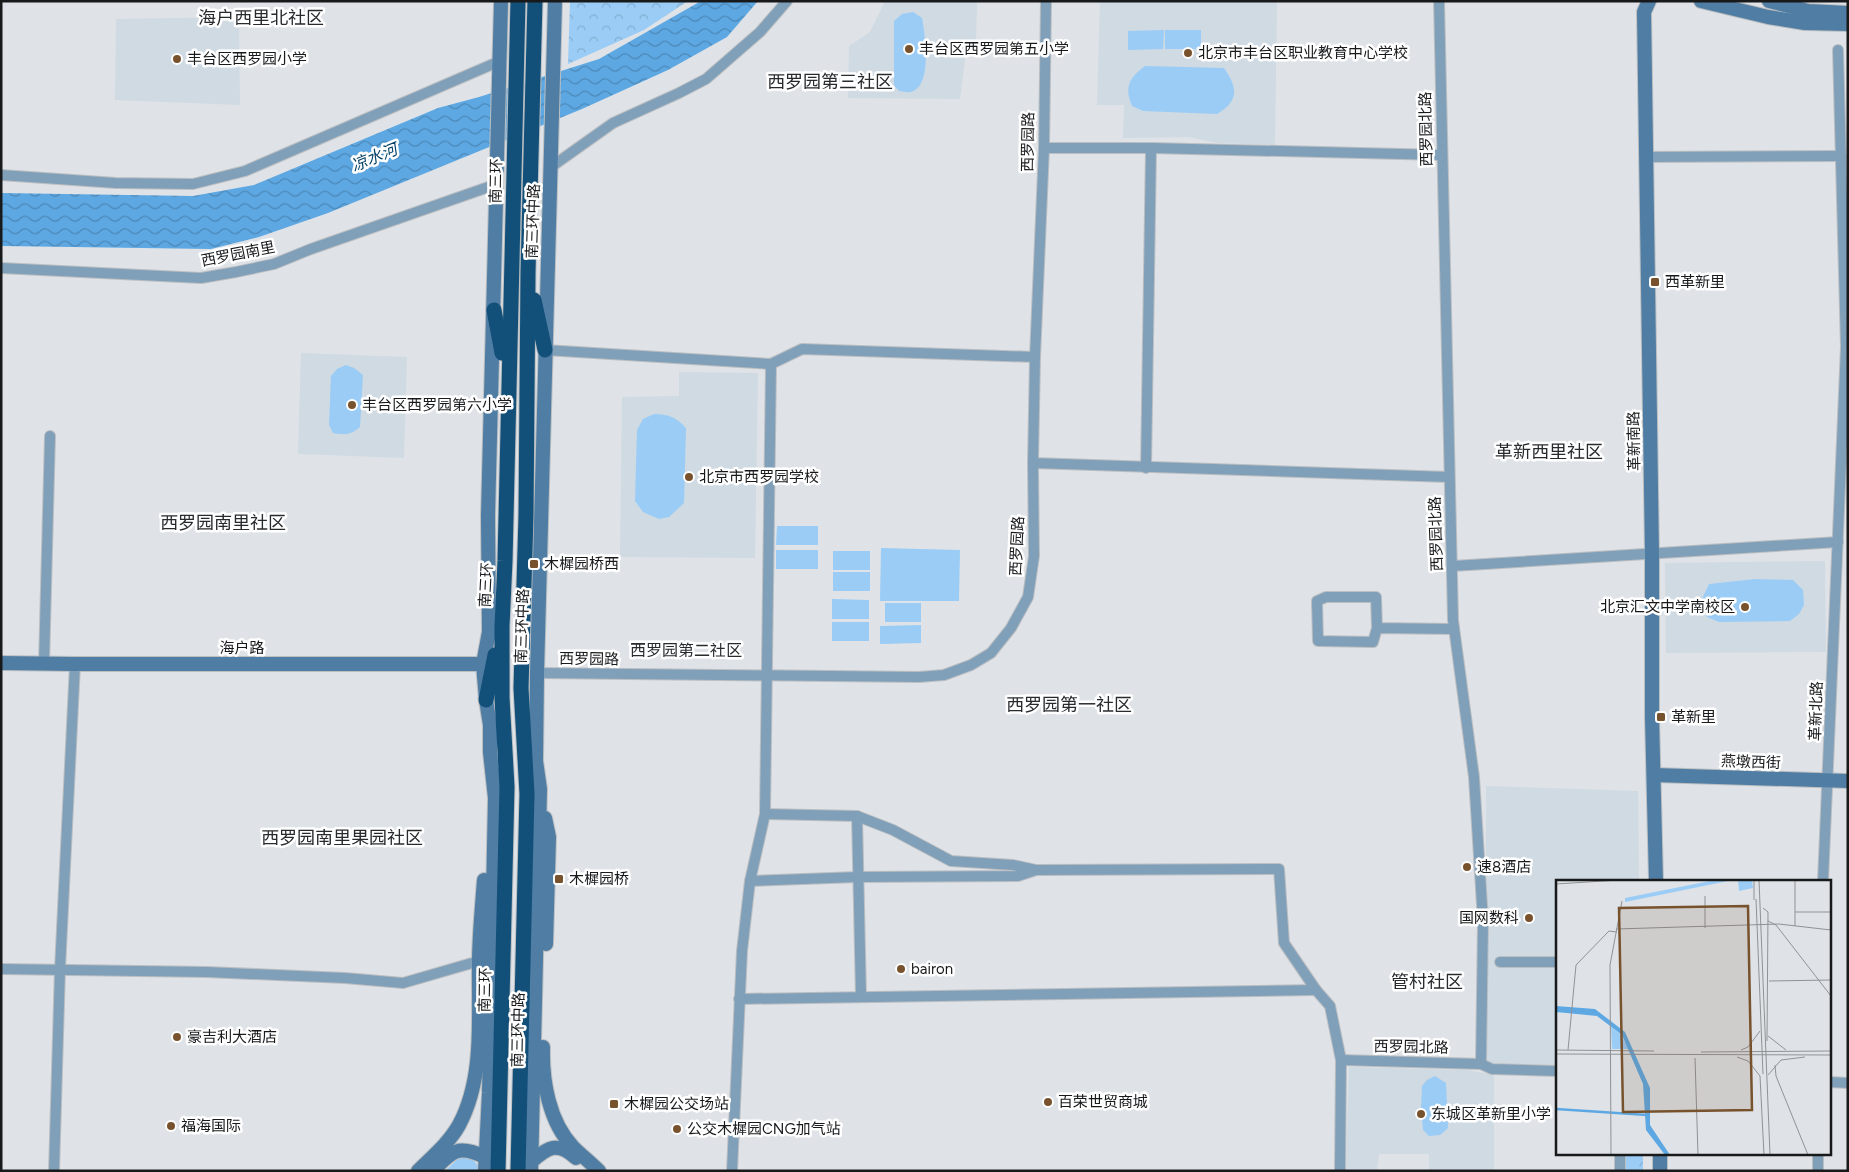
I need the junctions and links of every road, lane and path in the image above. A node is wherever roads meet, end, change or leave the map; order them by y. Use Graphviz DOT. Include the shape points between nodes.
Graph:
graph roads {
  1 [pos="501,1"];
  2 [pos="518,1"];
  3 [pos="535,1"];
  4 [pos="555,1"];
  5 [pos="787,1"];
  6 [pos="1046,1"];
  7 [pos="1439,1"];
  8 [pos="1649,1"];
  9 [pos="1701,1"];
  10 [pos="1769,1"];
  11 [pos="1848,13"];
  12 [pos="1848,24"];
  13 [pos="1838,50"];
  14 [pos="500,61"];
  15 [pos="1044,148"];
  16 [pos="1151,148"];
  17 [pos="1442,155"];
  18 [pos="1841,156"];
  19 [pos="1645,157"];
  20 [pos="550,167"];
  21 [pos="1,175"];
  22 [pos="497,184"];
  23 [pos="1,268"];
  24 [pos="528,272"];
  25 [pos="494,310"];
  26 [pos="545,350"];
  27 [pos="1035,357"];
  28 [pos="770,364"];
  29 [pos="508,386"];
  30 [pos="50,436"];
  31 [pos="1033,463"];
  32 [pos="1146,468"];
  33 [pos="1449,477"];
  34 [pos="1838,542"];
  35 [pos="1652,554"];
  36 [pos="1453,566"];
  37 [pos="502,626"];
  38 [pos="1377,628"];
  39 [pos="1454,629"];
  40 [pos="1,663"];
  41 [pos="44,664"];
  42 [pos="75,664"];
  43 [pos="483,664"];
  44 [pos="537,673"];
  45 [pos="767,676"];
  46 [pos="486,700"];
  47 [pos="490,752"];
  48 [pos="536,762"];
  49 [pos="1654,775"];
  50 [pos="1828,781"];
  51 [pos="1848,781"];
  52 [pos="534,791"];
  53 [pos="495,798"];
  54 [pos="765,814"];
  55 [pos="857,816"];
  56 [pos="506,819"];
  57 [pos="1036,870"];
  58 [pos="858,877"];
  59 [pos="1656,880"];
  60 [pos="1823,880"];
  61 [pos="750,881"];
  62 [pos="479,961"];
  63 [pos="1500,962"];
  64 [pos="1556,962"];
  65 [pos="1,969"];
  66 [pos="60,969"];
  67 [pos="1316,990"];
  68 [pos="861,997"];
  69 [pos="739,998"];
  70 [pos="1341,1060"];
  71 [pos="1481,1064"];
  72 [pos="1556,1071"];
  73 [pos="1832,1082"];
  74 [pos="1848,1083"];
  75 [pos="1620,1154"];
  76 [pos="1660,1154"];
  77 [pos="1818,1154"];
  78 [pos="485,1164"];
  79 [pos="531,1166"];
  80 [pos="54,1171"];
  81 [pos="418,1171"];
  82 [pos="433,1171"];
  83 [pos="498,1171"];
  84 [pos="518,1171"];
  85 [pos="588,1171"];
  86 [pos="599,1171"];
  87 [pos="732,1171"];
  88 [pos="1340,1171"];
  89 [pos="1620,1171"];
  90 [pos="1660,1171"];
  91 [pos="1818,1171"];
  1 -- 14 [label="street"];
  2 -- 29 [label="highway, 南三环"];
  3 -- 24 [label="highway"];
  4 -- 20 [label="street, 南三环中路"];
  5 -- 20 [label="street" via="760,32 706,79 613,123"];
  6 -- 15 [label="street, 西罗园路"];
  7 -- 17 [label="street, 西罗园北路"];
  8 -- 19 [label="street, 革新南路" via="1644,12"];
  9 -- 12 [label="street" via="1805,23"];
  10 -- 11 [label="street" via="1808,11"];
  13 -- 18 [label="street, 革新北路"];
  14 -- 21 [label="street" via="244,171 193,184 116,183"];
  14 -- 22 [label="street"];
  15 -- 16 [label="street"];
  15 -- 27 [label="street, 西罗园路"];
  16 -- 17 [label="street"];
  16 -- 32 [label="street"];
  17 -- 33 [label="street, 西罗园北路"];
  18 -- 19 [label="street"];
  18 -- 34 [label="street, 革新北路" via="1846,347"];
  19 -- 35 [label="street, 革新南路"];
  20 -- 26 [label="street, 南三环中路"];
  22 -- 23 [label="street, 西罗园南里" via="274,264 227,274 201,278"];
  22 -- 25 [label="street"];
  24 -- 26 [label="highway"];
  24 -- 52 [label="highway" via="521,688"];
  25 -- 29 [label="highway"];
  25 -- 43 [label="street" via="488,516 489,632"];
  26 -- 28 [label="street"];
  26 -- 44 [label="street, 南三环中路"];
  27 -- 28 [label="street" via="802,349"];
  27 -- 31 [label="street, 西罗园路"];
  28 -- 45 [label="street"];
  29 -- 37 [label="highway, 南三环"];
  30 -- 41 [label="street"];
  31 -- 32 [label="street"];
  31 -- 45 [label="street, 西罗园路" via="1034,556 1028,597 1011,628 991,653 944,675"];
  32 -- 33 [label="street"];
  33 -- 36 [label="street, 西罗园北路"];
  34 -- 35 [label="street"];
  34 -- 50 [label="street, 革新北路"];
  35 -- 36 [label="street"];
  35 -- 49 [label="street, 革新南路"];
  36 -- 39 [label="street, 西罗园北路"];
  37 -- 46 [label="highway"];
  37 -- 56 [label="highway, 南三环"];
  38 -- 38 [label="street" via="1374,642 1318,641 1317,601 1326,597 1376,597"];
  38 -- 39 [label="street"];
  39 -- 71 [label="street, 西罗园北路" via="1474,777 1483,921"];
  40 -- 41 [label="street, 海户路"];
  41 -- 42 [label="street, 海户路"];
  42 -- 43 [label="street, 海户路"];
  42 -- 66 [label="street"];
  43 -- 46 [label="street"];
  44 -- 45 [label="street, 西罗园路"];
  44 -- 48 [label="street, 南三环中路"];
  45 -- 54 [label="street"];
  46 -- 47 [label="street"];
  47 -- 53 [label="street"];
  47 -- 62 [label="street"];
  48 -- 52 [label="highway"];
  49 -- 50 [label="street, 燕墩西街"];
  49 -- 59 [label="street, 革新南路"];
  50 -- 51 [label="street, 燕墩西街"];
  50 -- 60 [label="street, 革新北路"];
  52 -- 79 [label="street, 南三环中路"];
  52 -- 84 [label="highway"];
  52 -- 86 [label="street" via="549,836 545,1085 559,1126 572,1146"];
  53 -- 56 [label="highway"];
  53 -- 78 [label="street"];
  54 -- 55 [label="street"];
  54 -- 61 [label="street"];
  55 -- 57 [label="street" via="893,830 951,860"];
  55 -- 58 [label="street"];
  56 -- 83 [label="highway, 南三环"];
  57 -- 58 [label="street" via="1018,876"];
  57 -- 67 [label="street" via="1279,868 1284,943"];
  58 -- 61 [label="street"];
  58 -- 68 [label="street"];
  61 -- 69 [label="street"];
  62 -- 66 [label="street" via="404,983 216,972"];
  62 -- 81 [label="street" via="478,1057 473,1087 459,1125"];
  63 -- 64 [label="street"];
  65 -- 66 [label="street"];
  66 -- 80 [label="street"];
  67 -- 68 [label="street"];
  67 -- 70 [label="street" via="1330,1006"];
  68 -- 69 [label="street"];
  69 -- 87 [label="street"];
  70 -- 71 [label="street, 西罗园北路"];
  70 -- 88 [label="street"];
  71 -- 72 [label="street, 西罗园北路" via="1492,1069"];
  73 -- 74 [label="street"];
  75 -- 89 [label="street"];
  76 -- 90 [label="street"];
  77 -- 91 [label="street"];
  78 -- 82 [label="street" via="463,1149 451,1152"];
  79 -- 85 [label="street" via="544,1150 553,1147 570,1153"];
}
